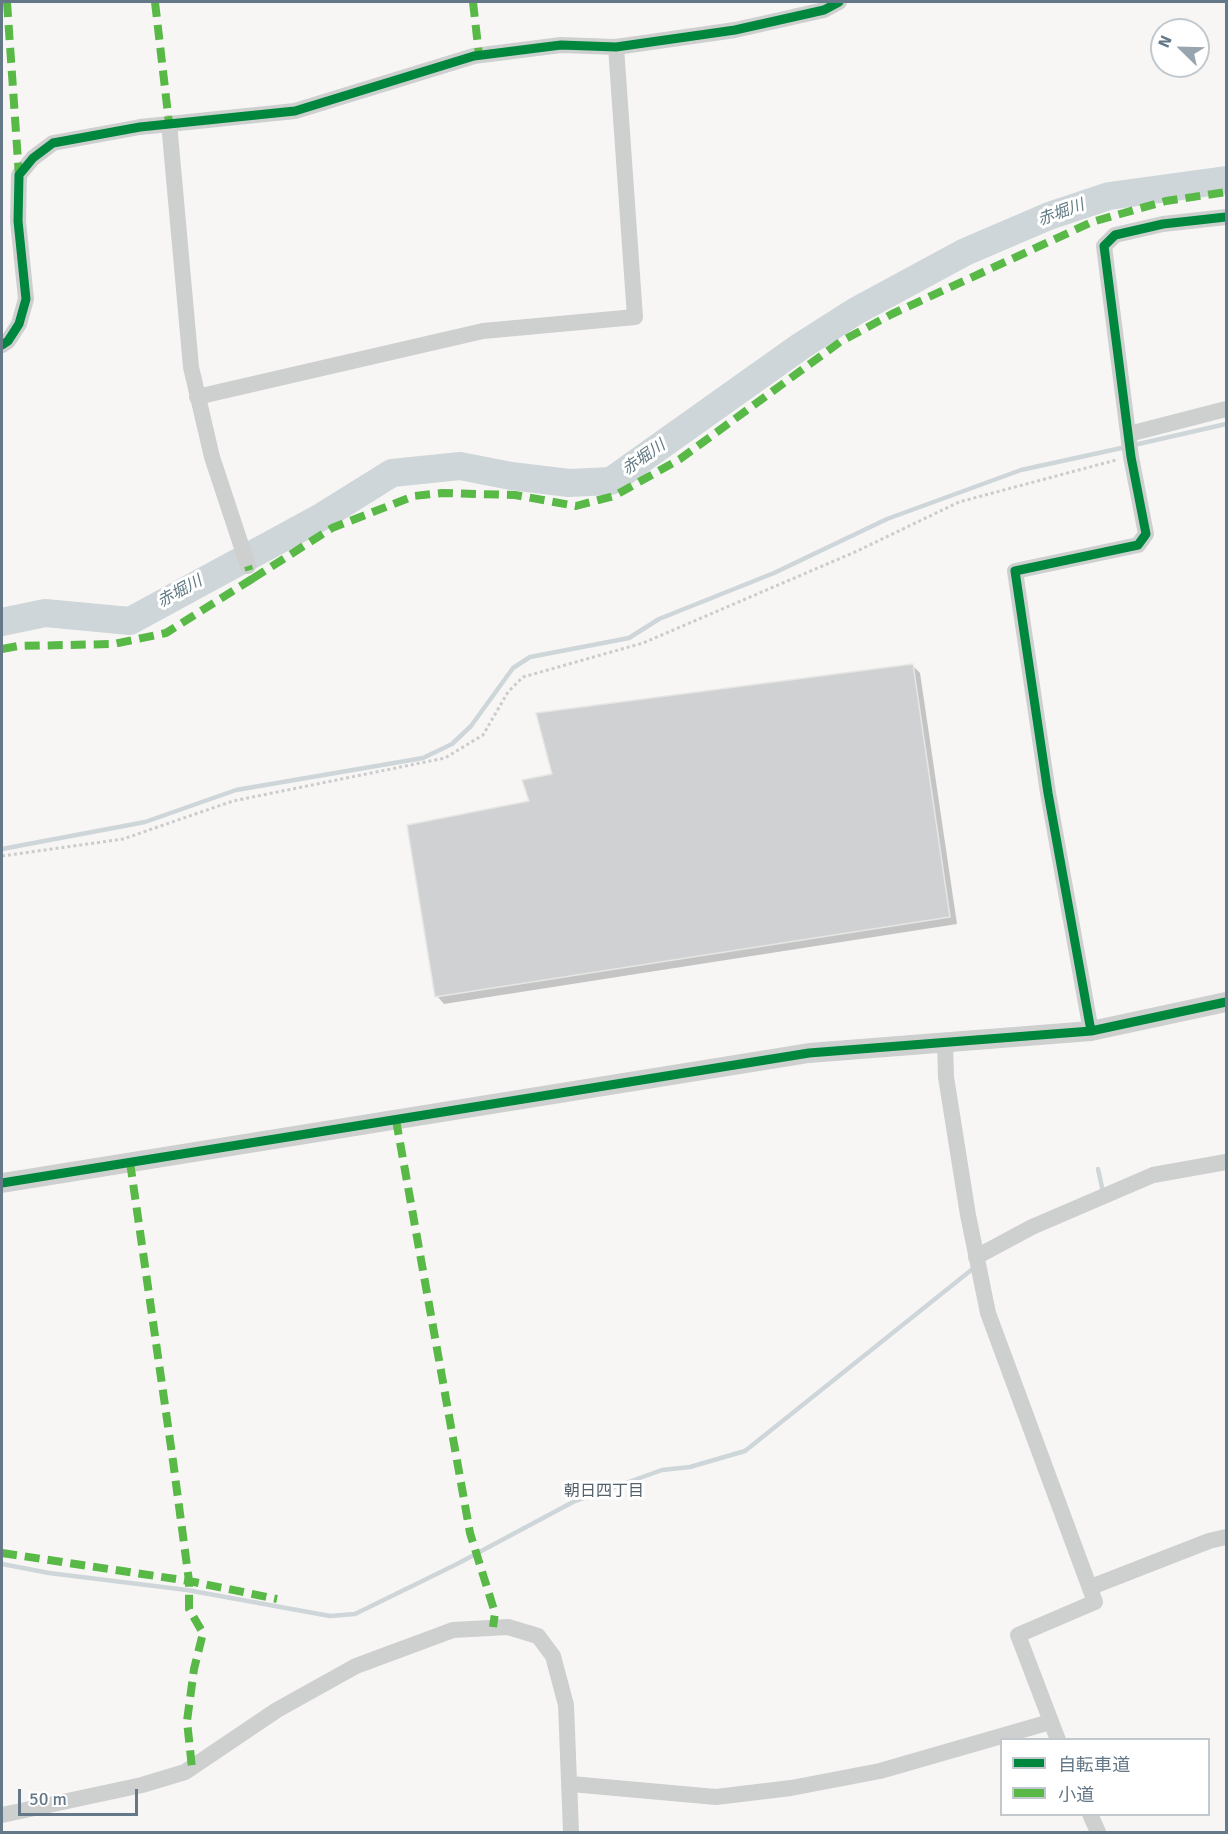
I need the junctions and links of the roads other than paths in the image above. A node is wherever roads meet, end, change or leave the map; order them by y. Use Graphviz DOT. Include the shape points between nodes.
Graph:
graph roads {
  1 [pos="839,2"];
  2 [pos="616,47"];
  3 [pos="169,123"];
  4 [pos="1227,217"];
  5 [pos="2,345"];
  6 [pos="197,397"];
  7 [pos="1227,410"];
  8 [pos="1129,434"];
  9 [pos="248,566"];
  10 [pos="1227,1002"];
  11 [pos="1091,1031"];
  12 [pos="945,1042"];
  13 [pos="1227,1162"];
  14 [pos="2,1183"];
  15 [pos="976,1257"];
  16 [pos="1227,1536"];
  17 [pos="1091,1587"];
  18 [pos="1050,1722"];
  19 [pos="1057,1738"];
  20 [pos="571,1784"];
  21 [pos="2,1815"];
  22 [pos="1090,1816"];
  23 [pos="571,1833"];
  24 [pos="1098,1833"];
  1 -- 2 [label="street" via="824,10 735,30"];
  2 -- 3 [label="street" via="561,45 479,55 295,111"];
  2 -- 6 [label="street" via="635,317 483,331"];
  3 -- 5 [label="street" via="53,143 19,175 18,220 26,298 19,324"];
  3 -- 6 [label="street"];
  4 -- 8 [label="street" via="1163,224 1114,235 1104,246"];
  6 -- 9 [label="street"];
  7 -- 8 [label="street"];
  8 -- 11 [label="street" via="1146,534 1138,545 1014,571 1048,793"];
  10 -- 11 [label="street"];
  11 -- 12 [label="street"];
  12 -- 14 [label="street" via="809,1053"];
  12 -- 15 [label="street" via="946,1077"];
  13 -- 15 [label="street" via="1153,1175 1032,1227"];
  15 -- 17 [label="street" via="988,1313"];
  16 -- 17 [label="street"];
  17 -- 18 [label="street" via="1095,1602 1017,1635"];
  18 -- 19 [label="street"];
  18 -- 20 [label="street" via="880,1771 791,1788 716,1797"];
  20 -- 21 [label="street" via="566,1705 553,1656 538,1636 493,1627 453,1630 356,1666 277,1710 185,1772"];
  20 -- 23 [label="street"];
  22 -- 24 [label="street"];
}
